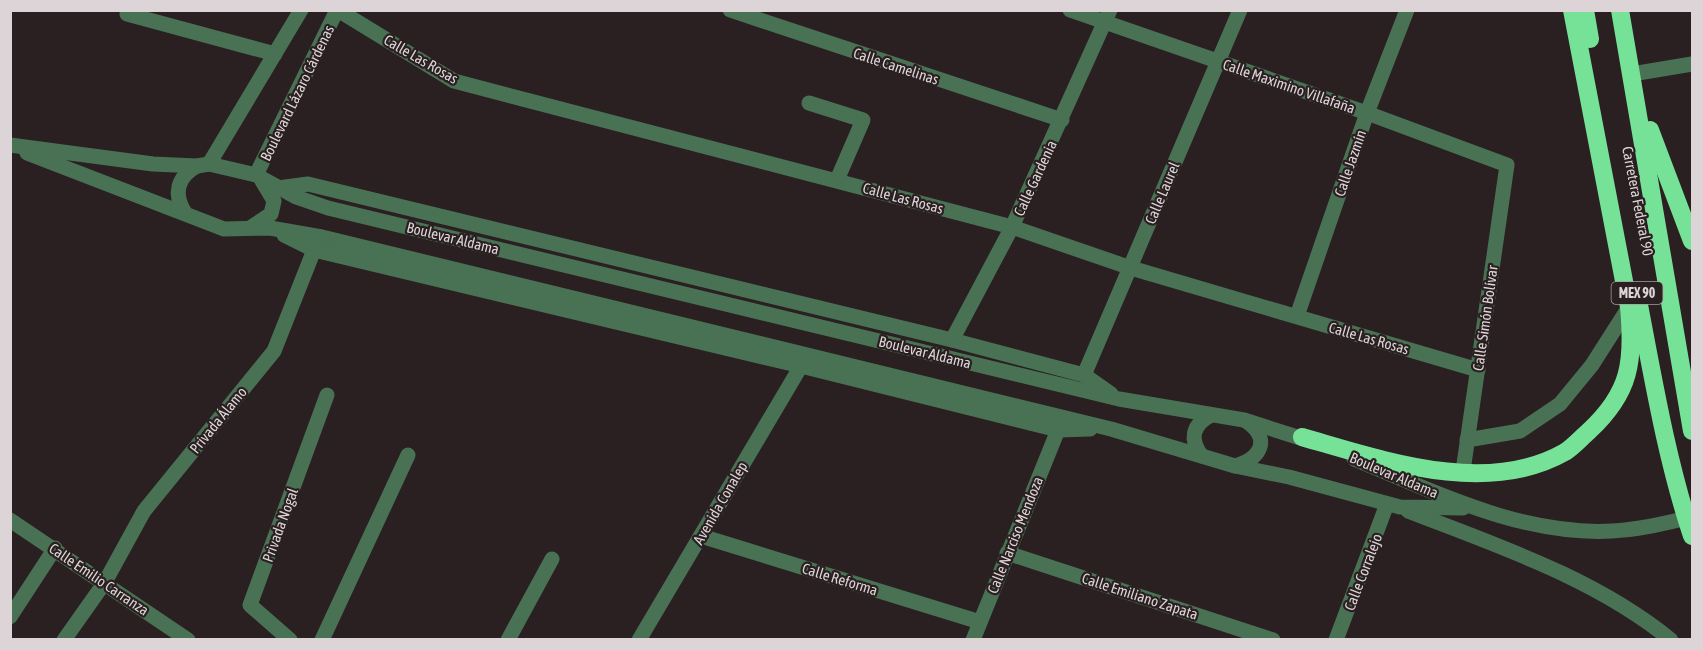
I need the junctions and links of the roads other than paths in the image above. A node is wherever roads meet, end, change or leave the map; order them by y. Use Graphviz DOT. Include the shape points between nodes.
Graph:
graph roads {
  1 [pos="301,10"];
  2 [pos="338,10"];
  3 [pos="730,10"];
  4 [pos="1070,10"];
  5 [pos="1240,10"];
  6 [pos="1407,10"];
  7 [pos="1572,10"];
  8 [pos="1585,10"];
  9 [pos="1620,10"];
  10 [pos="127,14"];
  11 [pos="771,17"];
  12 [pos="1107,17"];
  13 [pos="275,54"];
  14 [pos="1217,62"];
  15 [pos="1692,64"];
  16 [pos="1632,74"];
  17 [pos="1637,100"];
  18 [pos="809,103"];
  19 [pos="1367,112"];
  20 [pos="1062,120"];
  21 [pos="10,145"];
  22 [pos="203,165"];
  23 [pos="1508,165"];
  24 [pos="259,177"];
  25 [pos="837,180"];
  26 [pos="278,188"];
  27 [pos="185,213"];
  28 [pos="1012,227"];
  29 [pos="250,228"];
  30 [pos="270,228"];
  31 [pos="1692,240"];
  32 [pos="314,250"];
  33 [pos="1131,268"];
  34 [pos="1629,307"];
  35 [pos="1297,316"];
  36 [pos="952,340"];
  37 [pos="801,366"];
  38 [pos="1478,370"];
  39 [pos="1084,375"];
  40 [pos="327,395"];
  41 [pos="1119,399"];
  42 [pos="1211,415"];
  43 [pos="1244,420"];
  44 [pos="1111,429"];
  45 [pos="1058,430"];
  46 [pos="1692,431"];
  47 [pos="1302,437"];
  48 [pos="1467,440"];
  49 [pos="408,455"];
  50 [pos="1202,456"];
  51 [pos="1235,466"];
  52 [pos="1463,471"];
  53 [pos="1393,506"];
  54 [pos="1472,508"];
  55 [pos="1692,517"];
  56 [pos="10,520"];
  57 [pos="701,536"];
  58 [pos="1692,536"];
  59 [pos="55,548"];
  60 [pos="1007,553"];
  61 [pos="552,559"];
  62 [pos="105,582"];
  63 [pos="10,617"];
  64 [pos="980,622"];
  65 [pos="64,639"];
  66 [pos="188,639"];
  67 [pos="290,639"];
  68 [pos="322,639"];
  69 [pos="508,639"];
  70 [pos="640,639"];
  71 [pos="973,639"];
  72 [pos="1273,639"];
  73 [pos="1336,639"];
  74 [pos="1671,639"];
  1 -- 13 [label="street"];
  2 -- 24 [label="street, Boulevard Lázaro Cárdenas"];
  2 -- 25 [label="street, Calle Las Rosas" via="454,81"];
  3 -- 11 [label="street, Calle Camelinas"];
  4 -- 12 [label="street, Calle Maximino Villafaña"];
  5 -- 14 [label="street, Calle Laurel"];
  6 -- 19 [label="street, Calle Jazmín"];
  7 -- 34 [label="highway"];
  8 -- 58 [label="highway, Carretera Federal 90 / MEX 90" via="1655,388"];
  9 -- 16 [label="highway, Carretera Federal 90 / MEX 90"];
  10 -- 13 [label="street"];
  11 -- 20 [label="street, Calle Camelinas"];
  12 -- 14 [label="street, Calle Maximino Villafaña"];
  12 -- 20 [label="street, Calle Gardenia"];
  13 -- 22 [label="street"];
  14 -- 19 [label="street, Calle Maximino Villafaña"];
  14 -- 33 [label="street, Calle Laurel"];
  15 -- 16 [label="street"];
  16 -- 17 [label="highway, Carretera Federal 90 / MEX 90"];
  17 -- 31 [label="highway"];
  17 -- 46 [label="highway, Carretera Federal 90 / MEX 90"];
  18 -- 25 [label="street" via="863,120"];
  19 -- 23 [label="street, Calle Maximino Villafaña"];
  19 -- 35 [label="street, Calle Jazmín"];
  20 -- 28 [label="street, Calle Gardenia"];
  21 -- 22 [label="street, Boulevar Aldama" via="153,164"];
  21 -- 27 [label="street, Boulevar Aldama"];
  22 -- 24 [label="street, Boulevar Aldama"];
  22 -- 27 [label="street" via="187,172 180,181 177,192"];
  23 -- 38 [label="street, Calle Simón Bolívar"];
  24 -- 26 [label="street, Boulevar Aldama"];
  24 -- 29 [label="street" via="274,201 271,214"];
  25 -- 28 [label="street, Calle Las Rosas"];
  26 -- 36 [label="street" via="308,184"];
  26 -- 41 [label="street, Boulevar Aldama" via="328,208"];
  27 -- 29 [label="street, Boulevar Aldama" via="224,229"];
  28 -- 33 [label="street, Calle Las Rosas"];
  28 -- 36 [label="street, Calle Gardenia"];
  29 -- 30 [label="street, Boulevar Aldama"];
  30 -- 32 [label="street, Boulevar Aldama"];
  30 -- 44 [label="street, Boulevar Aldama" via="322,237"];
  32 -- 37 [label="street, Boulevar Aldama"];
  32 -- 62 [label="street, Privada Álamo" via="274,351 144,511"];
  33 -- 35 [label="street, Calle Las Rosas"];
  33 -- 39 [label="street, Calle Laurel"];
  34 -- 48 [label="street" via="1592,365 1560,404 1520,431"];
  34 -- 52 [label="highway" via="1632,336 1627,377 1612,408 1598,422 1566,451 1534,465 1496,473"];
  35 -- 38 [label="street, Calle Las Rosas"];
  36 -- 39 [label="street"];
  37 -- 45 [label="street, Boulevar Aldama"];
  37 -- 57 [label="street, Avenida Conalep"];
  38 -- 48 [label="street, Calle Simón Bolívar"];
  39 -- 41 [label="street"];
  40 -- 67 [label="street, Privada Nogal" via="250,604"];
  41 -- 42 [label="street, Boulevar Aldama"];
  42 -- 43 [label="street, Boulevar Aldama"];
  42 -- 50 [label="street" via="1202,420 1193,437"];
  43 -- 47 [label="street, Boulevar Aldama"];
  43 -- 51 [label="street" via="1257,429 1261,441 1258,454"];
  44 -- 45 [label="street, Boulevar Aldama"];
  44 -- 50 [label="street, Boulevar Aldama"];
  45 -- 60 [label="street, Calle Narciso Mendoza"];
  47 -- 52 [label="highway" via="1375,458"];
  47 -- 54 [label="street, Boulevar Aldama"];
  48 -- 52 [label="street, Calle Simón Bolívar"];
  49 -- 68 [label="street"];
  50 -- 51 [label="street, Boulevar Aldama"];
  51 -- 53 [label="street, Boulevar Aldama"];
  53 -- 54 [label="street, Boulevar Aldama"];
  53 -- 73 [label="street, Calle Corralejo"];
  53 -- 74 [label="street" via="1576,580 1628,608"];
  54 -- 55 [label="street" via="1583,531 1613,531"];
  56 -- 59 [label="street, Calle Emilio Carranza"];
  57 -- 64 [label="street, Calle Reforma"];
  57 -- 70 [label="street, Avenida Conalep"];
  59 -- 62 [label="street, Calle Emilio Carranza"];
  59 -- 63 [label="street"];
  60 -- 64 [label="street, Calle Narciso Mendoza"];
  60 -- 72 [label="street, Calle Emiliano Zapata"];
  61 -- 69 [label="street"];
  62 -- 65 [label="street, Privada Álamo"];
  62 -- 66 [label="street, Calle Emilio Carranza"];
  64 -- 71 [label="street, Calle Narciso Mendoza"];
}
